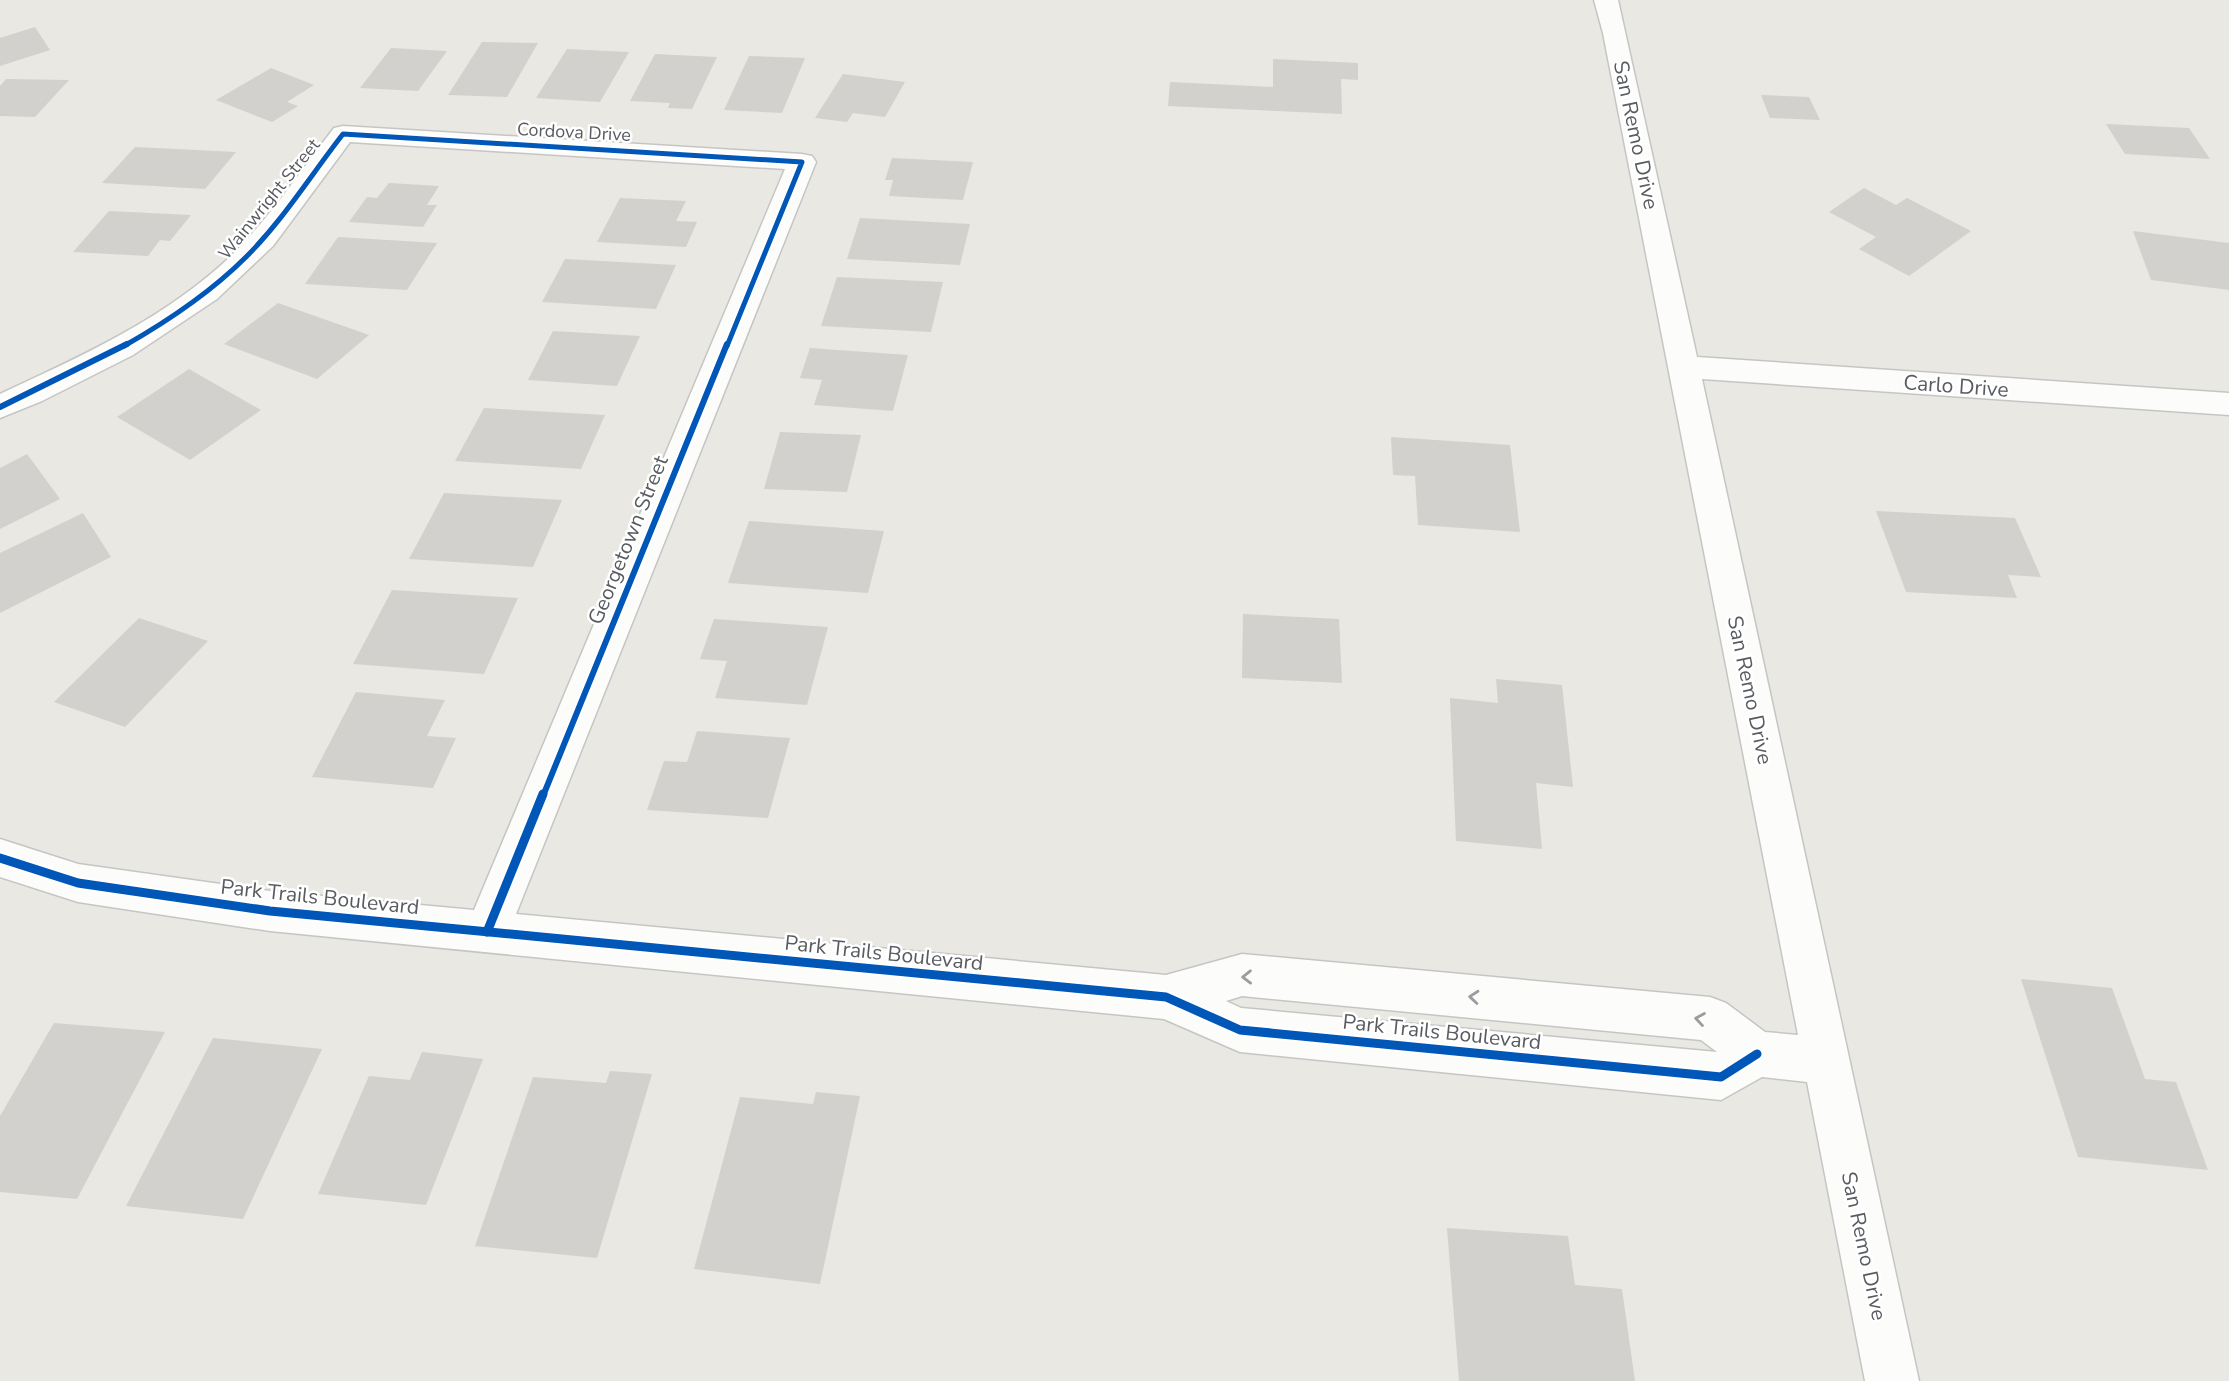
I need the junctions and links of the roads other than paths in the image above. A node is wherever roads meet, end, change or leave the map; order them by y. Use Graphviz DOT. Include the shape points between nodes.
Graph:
graph roads {
  1 [pos="1605,0"];
  2 [pos="343,134"];
  3 [pos="802,162"];
  4 [pos="1684,367"];
  5 [pos="2229,404"];
  6 [pos="0,407"];
  7 [pos="0,858"];
  8 [pos="487,932"];
  9 [pos="1826,1061"];
  10 [pos="1892,1381"];
  1 -- 4 [label="street, San Remo Drive"];
  2 -- 3 [label="street, Cordova Drive"];
  2 -- 6 [label="street, Wainwright Street" via="257,243 207,292 124,347"];
  3 -- 8 [label="street, Georgetown Street"];
  4 -- 5 [label="street, Carlo Drive"];
  4 -- 9 [label="street, San Remo Drive"];
  7 -- 8 [label="street, Park Trails Boulevard" via="78,883 175,898"];
  8 -- 9 [label="street, Park Trails Boulevard" via="1166,997 1240,1030 1721,1077 1757,1054"];
  9 -- 10 [label="street, San Remo Drive"];
}
